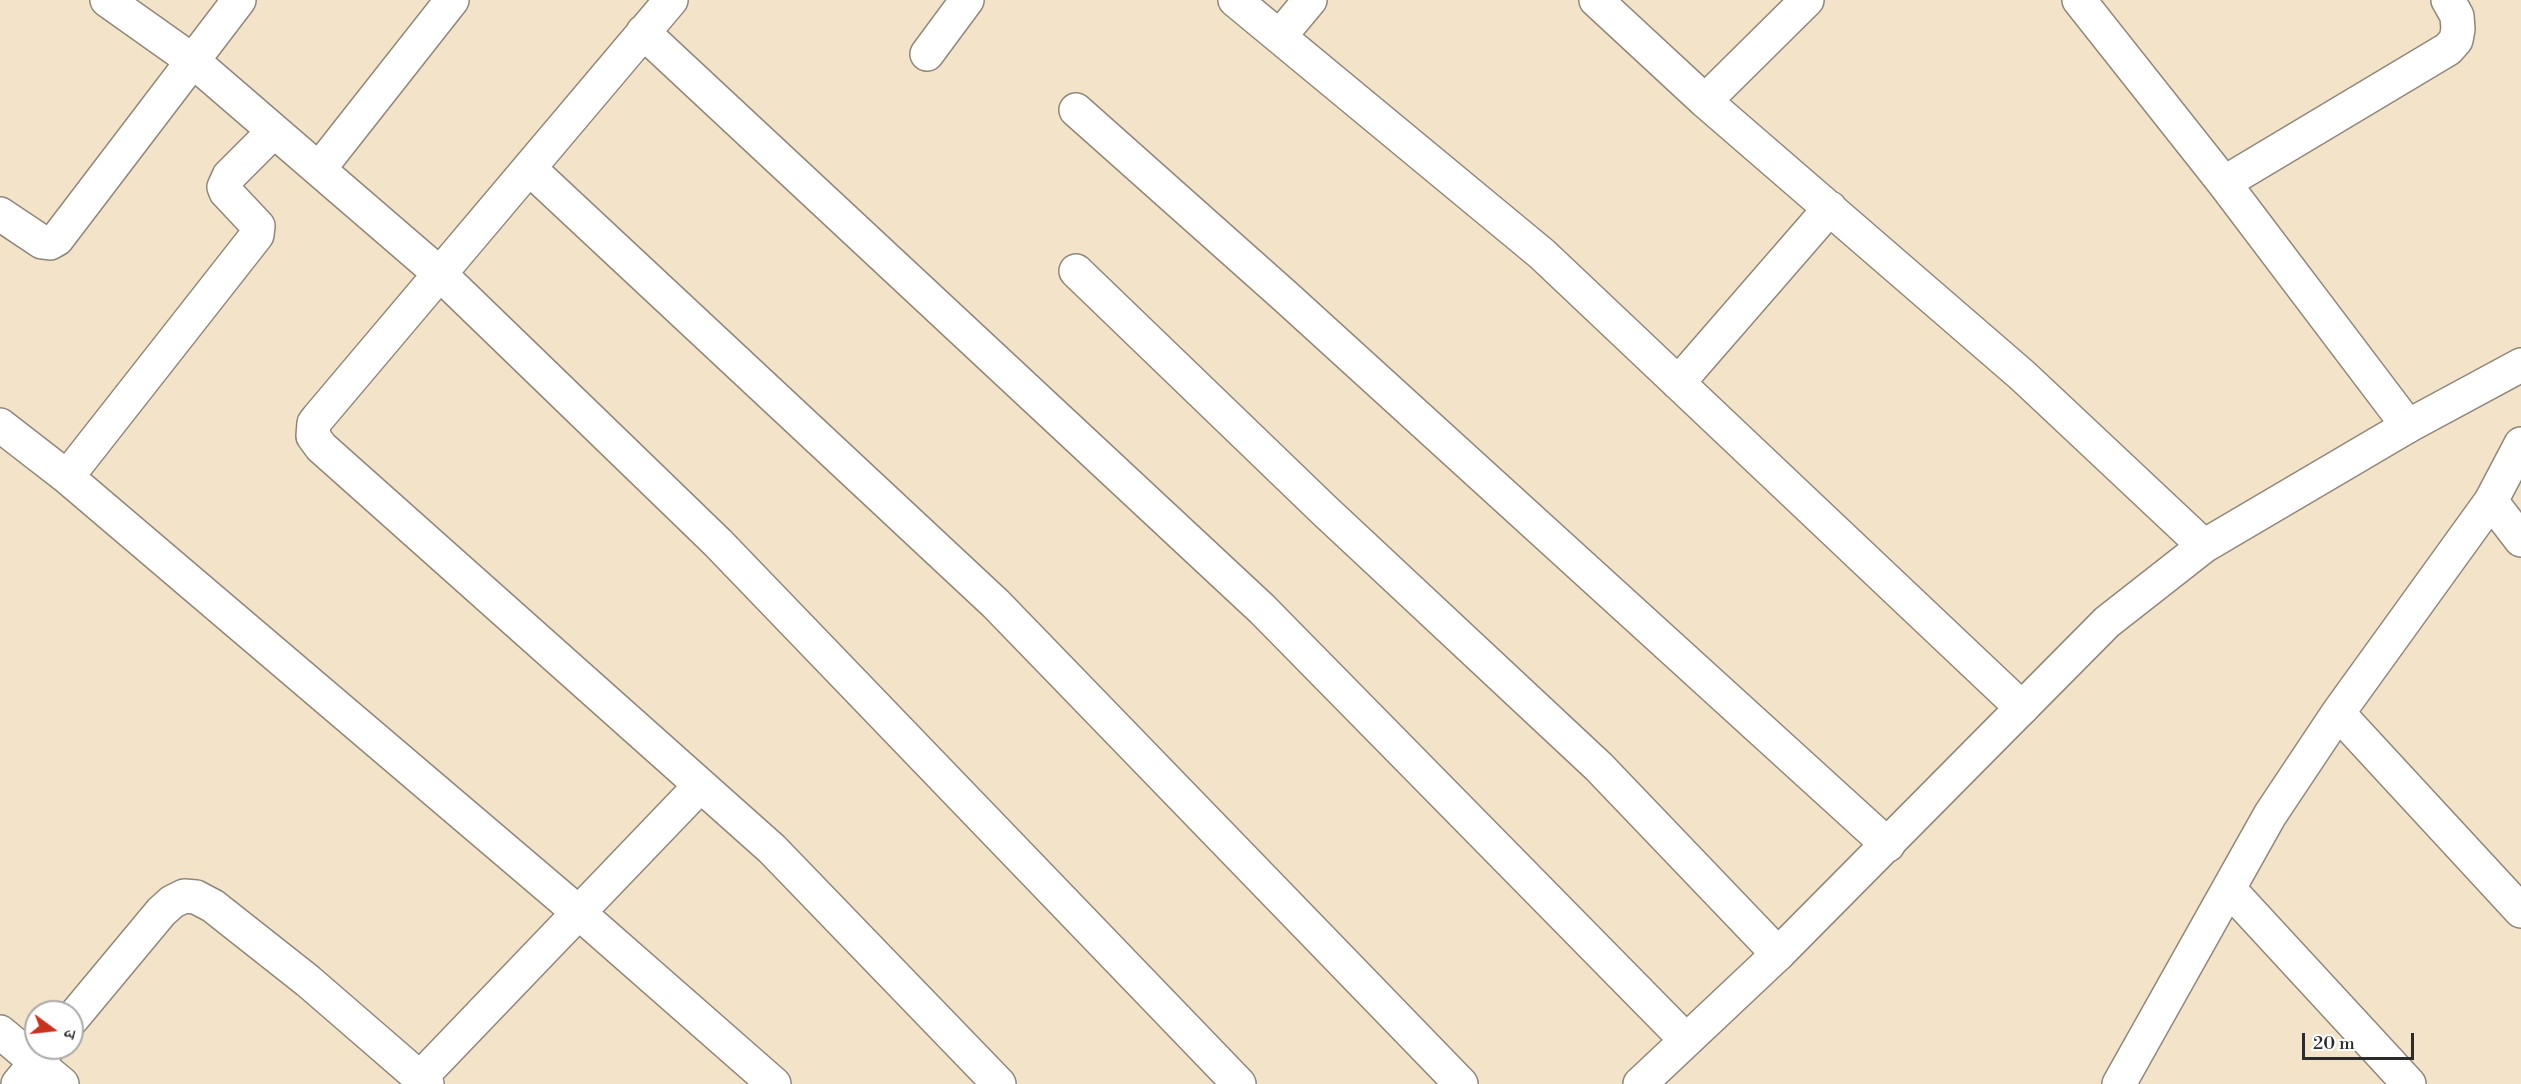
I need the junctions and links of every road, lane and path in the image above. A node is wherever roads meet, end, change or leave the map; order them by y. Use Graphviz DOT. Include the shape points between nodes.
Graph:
graph roads {
  1 [pos="107,0"];
  2 [pos="239,0"];
  3 [pos="452,0"];
  4 [pos="671,0"];
  5 [pos="967,0"];
  6 [pos="1235,0"];
  7 [pos="1310,0"];
  8 [pos="1596,0"];
  9 [pos="1807,0"];
  10 [pos="2079,0"];
  11 [pos="2448,0"];
  12 [pos="643,32"];
  13 [pos="1280,36"];
  14 [pos="927,54"];
  15 [pos="193,61"];
  16 [pos="1705,101"];
  17 [pos="1076,110"];
  18 [pos="274,131"];
  19 [pos="529,168"];
  20 [pos="318,169"];
  21 [pos="2224,183"];
  22 [pos="1830,208"];
  23 [pos="0,214"];
  24 [pos="1076,271"];
  25 [pos="440,274"];
  26 [pos="2521,365"];
  27 [pos="1678,383"];
  28 [pos="0,425"];
  29 [pos="2408,426"];
  30 [pos="2521,444"];
  31 [pos="67,477"];
  32 [pos="2491,501"];
  33 [pos="2521,540"];
  34 [pos="2204,546"];
  35 [pos="2022,708"];
  36 [pos="2338,713"];
  37 [pos="700,786"];
  38 [pos="1888,845"];
  39 [pos="2229,889"];
  40 [pos="2521,911"];
  41 [pos="578,912"];
  42 [pos="1778,954"];
  43 [pos="84,1004"];
  44 [pos="0,1032"];
  45 [pos="1686,1040"];
  46 [pos="34,1065"];
  47 [pos="423,1081"];
  48 [pos="62,1084"];
  49 [pos="774,1084"];
  50 [pos="999,1084"];
  51 [pos="1239,1084"];
  52 [pos="1461,1084"];
  53 [pos="1640,1084"];
  54 [pos="2119,1084"];
  55 [pos="2409,1084"];
  1 -- 15 [label="street"];
  2 -- 15 [label="street"];
  3 -- 20 [label="street"];
  4 -- 12 [label="street"];
  5 -- 14 [label="street"];
  6 -- 13 [label="street"];
  7 -- 13 [label="street"];
  8 -- 16 [label="street"];
  9 -- 16 [label="street"];
  10 -- 21 [label="street"];
  11 -- 21 [label="street" via="2457,16 2458,29 2448,50"];
  12 -- 19 [label="street"];
  12 -- 45 [label="street" via="1262,609"];
  13 -- 27 [label="street" via="1542,254"];
  15 -- 18 [label="street"];
  15 -- 23 [label="street" via="57,239 42,242"];
  16 -- 22 [label="street"];
  17 -- 38 [label="street"];
  18 -- 20 [label="street"];
  18 -- 31 [label="street" via="229,176 224,187 258,226 257,235"];
  19 -- 25 [label="street"];
  19 -- 52 [label="street" via="996,604"];
  20 -- 25 [label="street"];
  21 -- 29 [label="street"];
  22 -- 27 [label="street"];
  22 -- 34 [label="street" via="2023,376"];
  24 -- 42 [label="street" via="1599,767"];
  25 -- 37 [label="street" via="318,418 312,429 316,441"];
  25 -- 51 [label="street" via="718,543"];
  26 -- 29 [label="street"];
  27 -- 35 [label="street"];
  28 -- 31 [label="street"];
  29 -- 34 [label="street"];
  30 -- 32 [label="street"];
  31 -- 41 [label="street"];
  32 -- 33 [label="street"];
  32 -- 36 [label="street"];
  34 -- 35 [label="street" via="2107,622"];
  35 -- 38 [label="street"];
  36 -- 39 [label="street"];
  36 -- 40 [label="street"];
  37 -- 41 [label="street"];
  37 -- 50 [label="street" via="772,849"];
  38 -- 42 [label="street"];
  39 -- 54 [label="street"];
  39 -- 55 [label="street"];
  41 -- 47 [label="street"];
  41 -- 49 [label="street"];
  42 -- 45 [label="street"];
  43 -- 47 [label="street" via="161,912 184,896 195,897 213,906 308,981"];
  44 -- 46 [label="street"];
  45 -- 53 [label="street"];
  46 -- 48 [label="street"];
}
